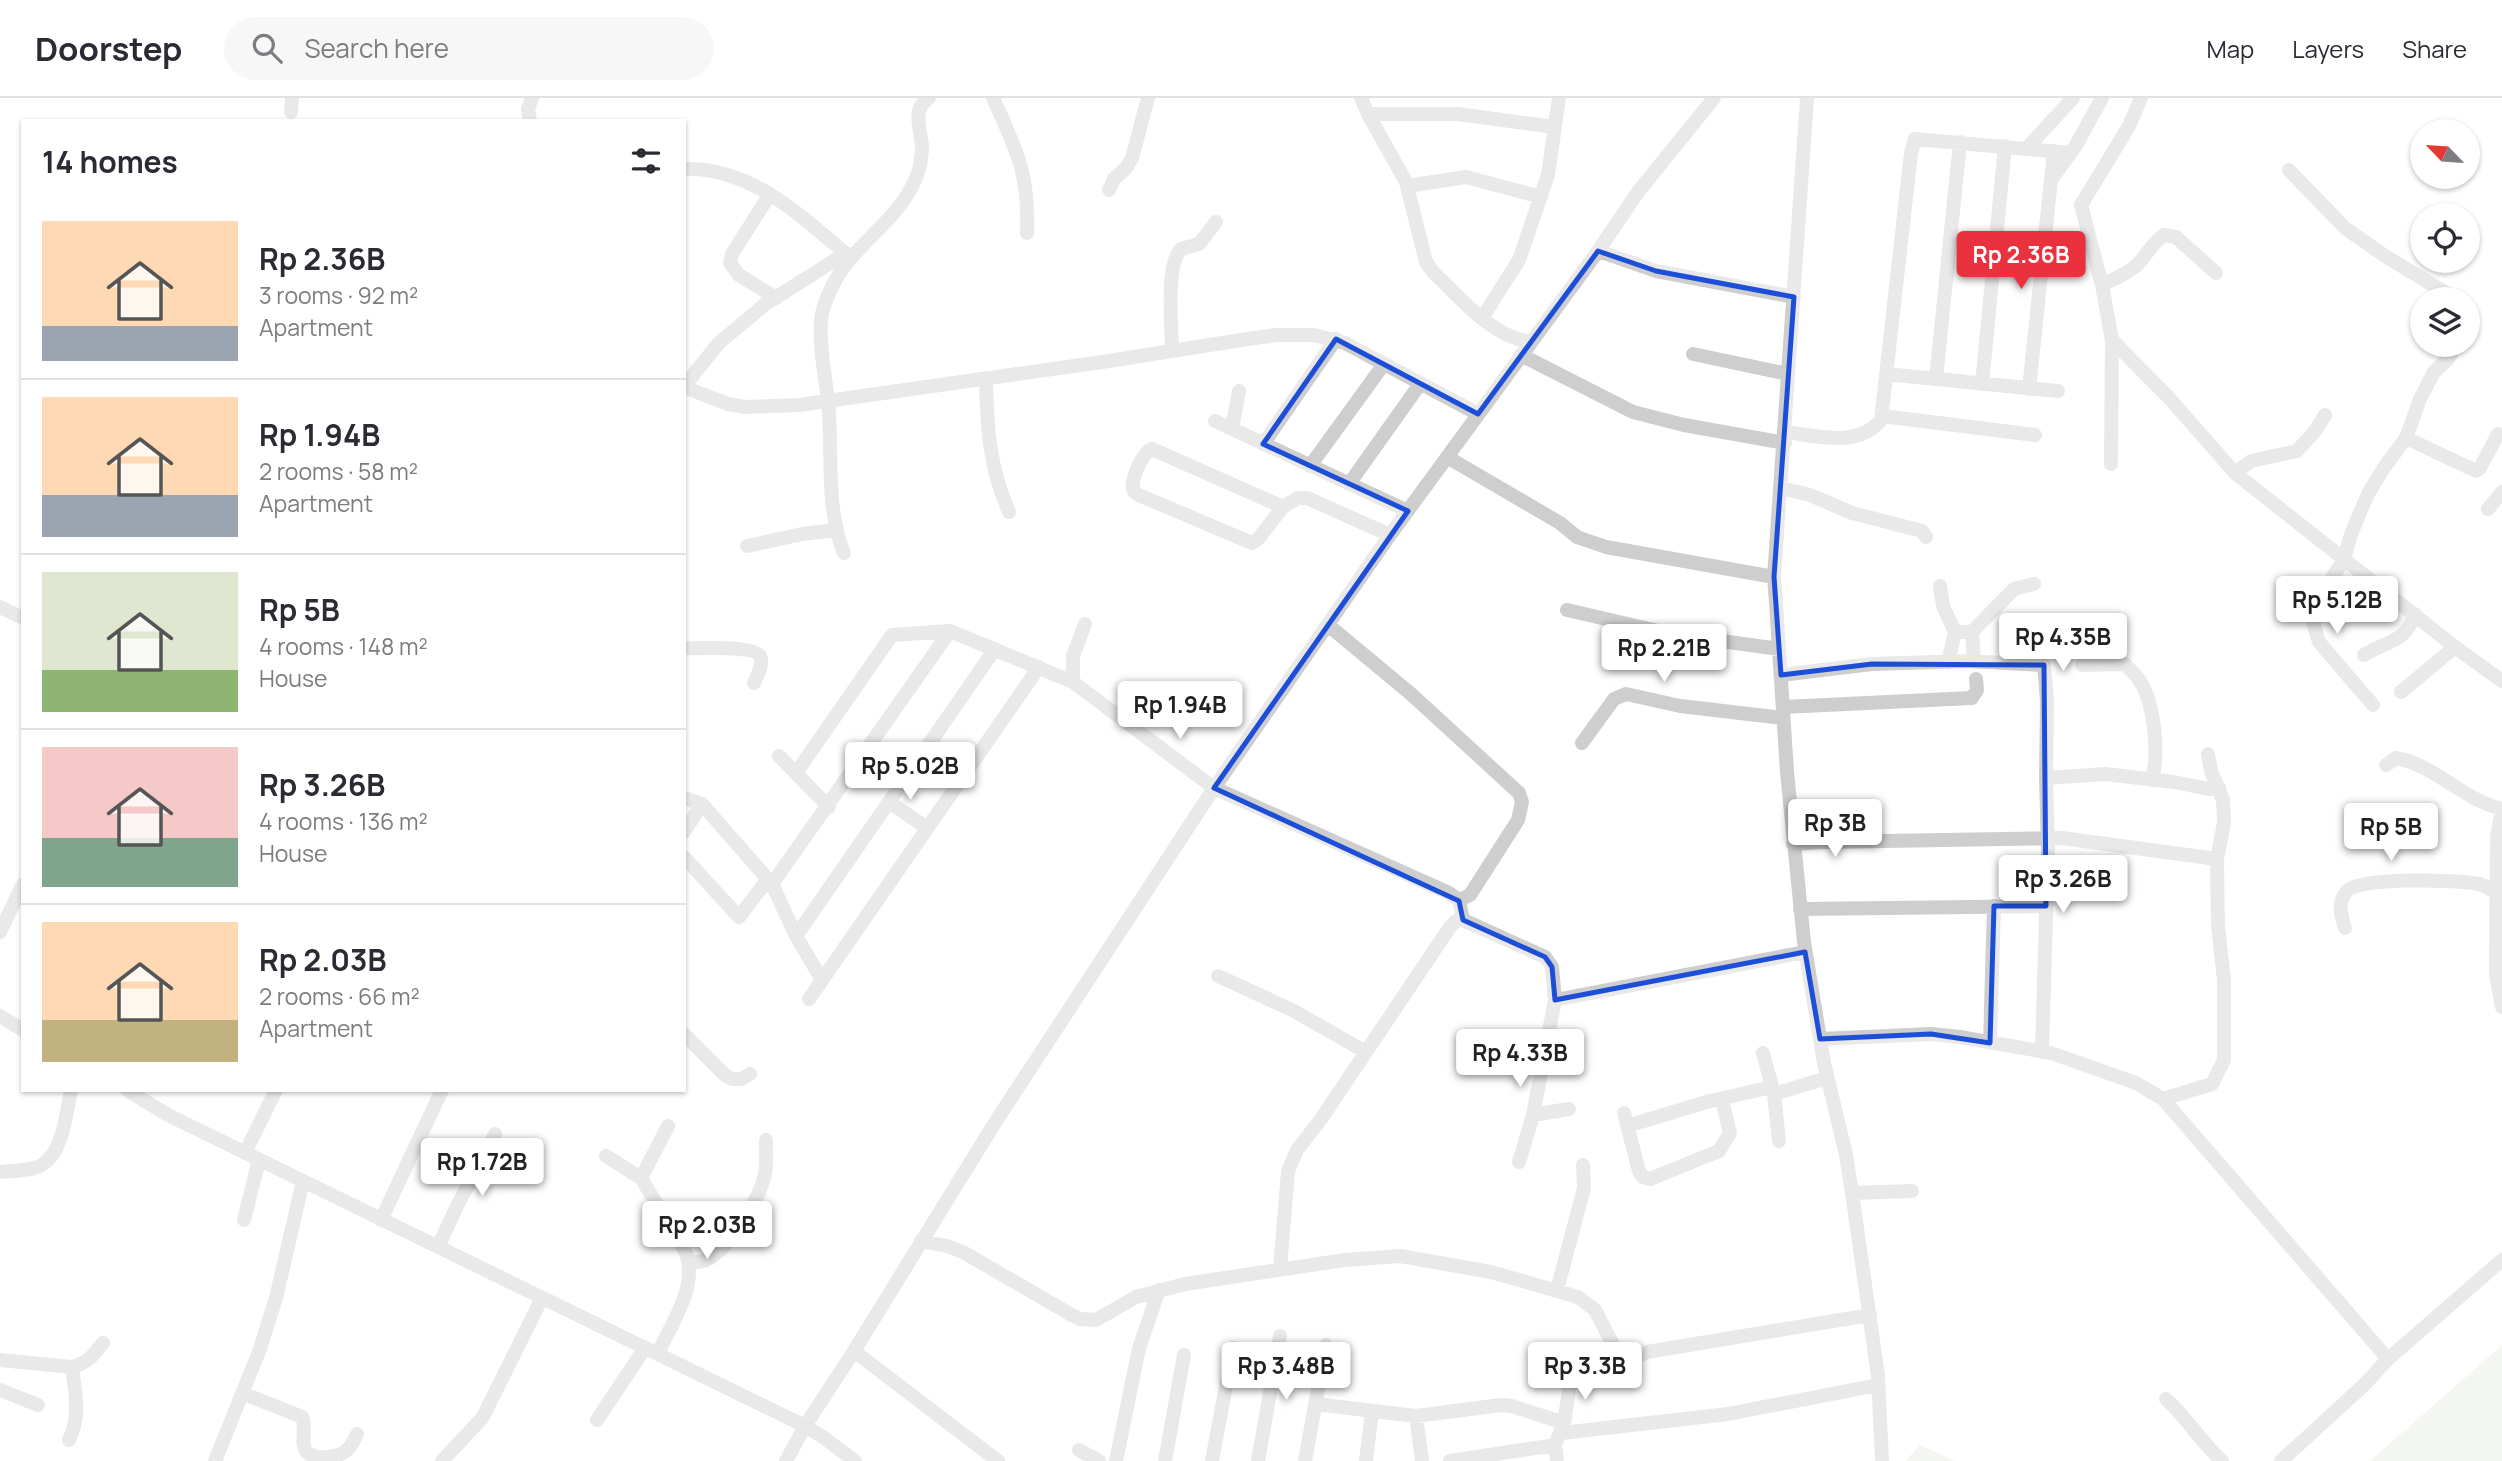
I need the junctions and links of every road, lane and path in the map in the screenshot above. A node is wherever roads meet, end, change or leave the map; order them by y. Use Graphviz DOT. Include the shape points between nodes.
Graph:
graph roads {
  1 [pos="532,98"];
  2 [pos="929,98"];
  3 [pos="993,98"];
  4 [pos="1148,98"];
  5 [pos="1362,98"];
  6 [pos="1559,98"];
  7 [pos="1714,98"];
  8 [pos="1807,98"];
  9 [pos="2073,98"];
  10 [pos="2102,98"];
  11 [pos="2141,98"];
  12 [pos="1368,114"];
  13 [pos="530,119"];
  14 [pos="1554,127"];
  15 [pos="1960,142"];
  16 [pos="2005,146"];
  17 [pos="2027,148"];
  18 [pos="2054,151"];
  19 [pos="2070,153"];
  20 [pos="686,169"];
  21 [pos="2289,170"];
  22 [pos="2051,181"];
  23 [pos="1407,186"];
  24 [pos="1109,190"];
  25 [pos="770,194"];
  26 [pos="1541,197"];
  27 [pos="1216,222"];
  28 [pos="1027,233"];
  29 [pos="1598,251"];
  30 [pos="848,256"];
  31 [pos="2216,273"];
  32 [pos="2102,285"];
  33 [pos="2436,287"];
  34 [pos="776,298"];
  35 [pos="1794,298"];
  36 [pos="1482,318"];
  37 [pos="1336,340"];
  38 [pos="2112,340"];
  39 [pos="1531,342"];
  40 [pos="1172,351"];
  41 [pos="1693,354"];
  42 [pos="1521,355"];
  43 [pos="2449,357"];
  44 [pos="1384,364"];
  45 [pos="1788,374"];
  46 [pos="1885,374"];
  47 [pos="986,378"];
  48 [pos="1936,379"];
  49 [pos="1419,384"];
  50 [pos="1982,384"];
  51 [pos="686,385"];
  52 [pos="686,388"];
  53 [pos="2029,389"];
  54 [pos="1239,391"];
  55 [pos="2058,391"];
  56 [pos="828,401"];
  57 [pos="1478,414"];
  58 [pos="2325,415"];
  59 [pos="1882,416"];
  60 [pos="1215,421"];
  61 [pos="1231,429"];
  62 [pos="2498,434"];
  63 [pos="2035,435"];
  64 [pos="1785,438"];
  65 [pos="2406,438"];
  66 [pos="1263,444"];
  67 [pos="1447,457"];
  68 [pos="2111,464"];
  69 [pos="1310,466"];
  70 [pos="2235,472"];
  71 [pos="1349,484"];
  72 [pos="1781,488"];
  73 [pos="2502,492"];
  74 [pos="1283,507"];
  75 [pos="2488,509"];
  76 [pos="1408,511"];
  77 [pos="1009,512"];
  78 [pos="835,530"];
  79 [pos="1390,535"];
  80 [pos="1926,537"];
  81 [pos="747,546"];
  82 [pos="844,553"];
  83 [pos="2344,560"];
  84 [pos="1774,577"];
  85 [pos="2034,584"];
  86 [pos="1940,586"];
  87 [pos="0,607"];
  88 [pos="1567,610"];
  89 [pos="2415,614"];
  90 [pos="21,617"];
  91 [pos="1085,624"];
  92 [pos="1328,625"];
  93 [pos="950,631"];
  94 [pos="1955,632"];
  95 [pos="1972,632"];
  96 [pos="2455,647"];
  97 [pos="686,648"];
  98 [pos="995,649"];
  99 [pos="1779,649"];
  100 [pos="2364,655"];
  101 [pos="1974,661"];
  102 [pos="1948,662"];
  103 [pos="2082,665"];
  104 [pos="1039,667"];
  105 [pos="1781,675"];
  106 [pos="1976,679"];
  107 [pos="2502,681"];
  108 [pos="1073,682"];
  109 [pos="754,683"];
  110 [pos="2401,692"];
  111 [pos="2374,705"];
  112 [pos="1783,712"];
  113 [pos="1582,743"];
  114 [pos="2208,754"];
  115 [pos="779,756"];
  116 [pos="2386,765"];
  117 [pos="796,773"];
  118 [pos="2046,778"];
  119 [pos="2152,780"];
  120 [pos="1214,788"];
  121 [pos="2219,788"];
  122 [pos="686,799"];
  123 [pos="889,802"];
  124 [pos="702,804"];
  125 [pos="828,807"];
  126 [pos="2502,809"];
  127 [pos="927,828"];
  128 [pos="686,829"];
  129 [pos="2048,838"];
  130 [pos="1793,844"];
  131 [pos="686,859"];
  132 [pos="2217,859"];
  133 [pos="770,881"];
  134 [pos="21,888"];
  135 [pos="2498,894"];
  136 [pos="1459,900"];
  137 [pos="2046,905"];
  138 [pos="1994,906"];
  139 [pos="1800,909"];
  140 [pos="1462,920"];
  141 [pos="2344,928"];
  142 [pos="0,932"];
  143 [pos="796,936"];
  144 [pos="1805,952"];
  145 [pos="1218,976"];
  146 [pos="822,980"];
  147 [pos="809,999"];
  148 [pos="1555,1000"];
  149 [pos="2502,1007"];
  150 [pos="0,1016"];
  151 [pos="21,1027"];
  152 [pos="686,1036"];
  153 [pos="1820,1039"];
  154 [pos="1990,1042"];
  155 [pos="1366,1052"];
  156 [pos="2042,1052"];
  157 [pos="1763,1053"];
  158 [pos="750,1074"];
  159 [pos="1827,1078"];
  160 [pos="1773,1090"];
  161 [pos="70,1092"];
  162 [pos="275,1092"];
  163 [pos="441,1092"];
  164 [pos="145,1095"];
  165 [pos="2163,1099"];
  166 [pos="1722,1100"];
  167 [pos="1569,1109"];
  168 [pos="1533,1115"];
  169 [pos="668,1126"];
  170 [pos="495,1134"];
  171 [pos="766,1140"];
  172 [pos="1779,1141"];
  173 [pos="245,1153"];
  174 [pos="607,1156"];
  175 [pos="259,1160"];
  176 [pos="1519,1162"];
  177 [pos="1583,1165"];
  178 [pos="0,1172"];
  179 [pos="641,1178"];
  180 [pos="303,1181"];
  181 [pos="1912,1191"];
  182 [pos="1852,1193"];
  183 [pos="244,1220"];
  184 [pos="381,1220"];
  185 [pos="921,1241"];
  186 [pos="438,1247"];
  187 [pos="2502,1260"];
  188 [pos="690,1263"];
  189 [pos="1280,1268"];
  190 [pos="1159,1290"];
  191 [pos="1557,1290"];
  192 [pos="541,1298"];
  193 [pos="1870,1315"];
  194 [pos="1280,1336"];
  195 [pos="103,1343"];
  196 [pos="1325,1345"];
  197 [pos="1233,1349"];
  198 [pos="651,1350"];
  199 [pos="855,1351"];
  200 [pos="1184,1355"];
  201 [pos="2388,1359"];
  202 [pos="0,1360"];
  203 [pos="1622,1362"];
  204 [pos="72,1367"];
  205 [pos="1878,1385"];
  206 [pos="0,1390"];
  207 [pos="242,1393"];
  208 [pos="2166,1399"];
  209 [pos="1315,1404"];
  210 [pos="38,1405"];
  211 [pos="1372,1411"];
  212 [pos="1416,1416"];
  213 [pos="597,1420"];
  214 [pos="805,1426"];
  215 [pos="357,1434"];
  216 [pos="1560,1434"];
  217 [pos="69,1440"];
  218 [pos="1079,1450"];
  219 [pos="215,1461"];
  220 [pos="442,1461"];
  221 [pos="786,1461"];
  222 [pos="855,1461"];
  223 [pos="998,1461"];
  224 [pos="1099,1461"];
  225 [pos="1116,1461"];
  226 [pos="1165,1461"];
  227 [pos="1212,1461"];
  228 [pos="1258,1461"];
  229 [pos="1305,1461"];
  230 [pos="1366,1461"];
  231 [pos="1422,1461"];
  232 [pos="1450,1461"];
  233 [pos="1557,1461"];
  234 [pos="1882,1461"];
  235 [pos="2222,1461"];
  236 [pos="2281,1461"];
  1 -- 13 [label="street"];
  2 -- 30 [label="street" via="919,109 922,154 908,195 883,227"];
  3 -- 28 [label="street" via="1024,175"];
  4 -- 24 [label="street" via="1132,158"];
  5 -- 12 [label="street"];
  6 -- 14 [label="street"];
  7 -- 29 [label="street" via="1637,192"];
  8 -- 35 [label="street"];
  9 -- 17 [label="street"];
  10 -- 19 [label="street"];
  11 -- 32 [label="street" via="2129,127 2081,205"];
  12 -- 14 [label="street" via="1458,114"];
  12 -- 23 [label="street"];
  14 -- 26 [label="street" via="1553,153"];
  15 -- 16 [label="street"];
  15 -- 46 [label="street" via="1919,138 1912,142"];
  15 -- 48 [label="street"];
  16 -- 17 [label="street"];
  16 -- 50 [label="street"];
  17 -- 18 [label="street"];
  18 -- 19 [label="street"];
  18 -- 22 [label="street"];
  19 -- 22 [label="street"];
  20 -- 25 [label="street" via="720,172"];
  21 -- 33 [label="street" via="2346,228"];
  22 -- 53 [label="street"];
  23 -- 26 [label="street" via="1466,177"];
  23 -- 36 [label="street" via="1426,262"];
  25 -- 30 [label="street"];
  25 -- 34 [label="street" via="730,263 739,275"];
  26 -- 36 [label="street" via="1519,260"];
  27 -- 40 [label="street" via="1199,244 1185,246 1176,254"];
  29 -- 35 [label="street" via="1656,271"];
  29 -- 39 [label="street"];
  30 -- 34 [label="street"];
  30 -- 56 [label="street" via="821,319"];
  31 -- 32 [label="street" via="2176,237 2164,235 2137,265"];
  32 -- 38 [label="street"];
  34 -- 51 [label="street" via="719,344"];
  35 -- 45 [label="street"];
  36 -- 39 [label="street" via="1508,336"];
  37 -- 40 [label="street" via="1276,335"];
  37 -- 44 [label="street"];
  37 -- 66 [label="street"];
  38 -- 68 [label="street"];
  38 -- 70 [label="street"];
  39 -- 42 [label="street"];
  40 -- 47 [label="street"];
  41 -- 45 [label="street"];
  42 -- 57 [label="street"];
  42 -- 64 [label="street" via="1633,412 1684,425"];
  43 -- 65 [label="street" via="2434,372"];
  44 -- 49 [label="street"];
  44 -- 69 [label="street"];
  45 -- 64 [label="street"];
  46 -- 48 [label="street"];
  46 -- 59 [label="street"];
  47 -- 56 [label="street"];
  47 -- 77 [label="street" via="990,455"];
  48 -- 50 [label="street"];
  49 -- 57 [label="street"];
  49 -- 71 [label="street"];
  50 -- 53 [label="street"];
  52 -- 56 [label="street" via="746,407"];
  53 -- 55 [label="street"];
  54 -- 61 [label="street"];
  56 -- 78 [label="street"];
  57 -- 67 [label="street"];
  58 -- 70 [label="street" via="2297,451 2251,461"];
  59 -- 63 [label="street"];
  59 -- 64 [label="street" via="1878,424 1855,438"];
  60 -- 61 [label="street"];
  61 -- 66 [label="street"];
  62 -- 65 [label="street" via="2476,471"];
  64 -- 72 [label="street"];
  65 -- 83 [label="street" via="2368,494"];
  66 -- 69 [label="street"];
  67 -- 76 [label="street"];
  67 -- 84 [label="street" via="1586,541"];
  69 -- 71 [label="street"];
  70 -- 83 [label="street"];
  71 -- 76 [label="street"];
  72 -- 80 [label="street" via="1922,531"];
  72 -- 84 [label="street"];
  73 -- 75 [label="street"];
  74 -- 74 [label="street" via="1153,449 1140,463 1133,488 1141,496 1252,543"];
  74 -- 79 [label="street" via="1307,498"];
  76 -- 79 [label="street"];
  78 -- 81 [label="street"];
  78 -- 82 [label="street"];
  79 -- 92 [label="street"];
  83 -- 89 [label="street"];
  83 -- 111 [label="street" via="2315,603 2312,622 2319,642"];
  84 -- 99 [label="street"];
  85 -- 95 [label="street" via="2014,589"];
  86 -- 94 [label="street"];
  87 -- 90 [label="street"];
  88 -- 99 [label="street" via="1671,634"];
  89 -- 96 [label="street"];
  89 -- 100 [label="street" via="2403,637"];
  91 -- 108 [label="street" via="1073,656"];
  92 -- 120 [label="street"];
  92 -- 136 [label="street" via="1519,793 1518,821 1470,895"];
  93 -- 98 [label="street"];
  93 -- 117 [label="street" via="892,635"];
  93 -- 125 [label="street"];
  94 -- 95 [label="street"];
  94 -- 102 [label="street"];
  95 -- 101 [label="street"];
  96 -- 107 [label="street"];
  96 -- 110 [label="street"];
  97 -- 109 [label="street" via="755,653 761,663"];
  98 -- 104 [label="street"];
  98 -- 123 [label="street"];
  99 -- 105 [label="street"];
  101 -- 102 [label="street"];
  101 -- 118 [label="street" via="2044,666"];
  102 -- 105 [label="street" via="1872,664"];
  103 -- 119 [label="street" via="2125,664 2140,682 2156,738"];
  104 -- 108 [label="street"];
  104 -- 127 [label="street"];
  105 -- 112 [label="street"];
  106 -- 112 [label="street" via="1972,698"];
  108 -- 120 [label="street"];
  112 -- 113 [label="street" via="1680,706 1626,694 1614,699"];
  112 -- 130 [label="street"];
  114 -- 121 [label="street"];
  115 -- 117 [label="street"];
  116 -- 126 [label="street" via="2396,758 2414,761 2483,804"];
  117 -- 125 [label="street"];
  118 -- 119 [label="street" via="2105,774"];
  118 -- 129 [label="street"];
  119 -- 121 [label="street"];
  120 -- 136 [label="street"];
  120 -- 185 [label="street"];
  121 -- 132 [label="street" via="2224,823"];
  122 -- 124 [label="street"];
  123 -- 127 [label="street"];
  123 -- 143 [label="street"];
  124 -- 128 [label="street"];
  124 -- 133 [label="street"];
  125 -- 133 [label="street"];
  126 -- 135 [label="street" via="2497,837"];
  127 -- 146 [label="street"];
  129 -- 130 [label="street"];
  129 -- 132 [label="street"];
  129 -- 137 [label="street"];
  130 -- 139 [label="street"];
  131 -- 133 [label="street" via="739,917"];
  132 -- 165 [label="street" via="2224,1060 2212,1084"];
  133 -- 143 [label="street"];
  134 -- 142 [label="street"];
  135 -- 141 [label="street" via="2481,884 2468,883 2381,880 2356,885 2346,890 2339,906"];
  135 -- 149 [label="street" via="2496,974"];
  136 -- 140 [label="street"];
  137 -- 138 [label="street"];
  137 -- 156 [label="street"];
  138 -- 139 [label="street"];
  138 -- 154 [label="street"];
  139 -- 144 [label="street"];
  140 -- 148 [label="street" via="1545,957 1552,967"];
  140 -- 155 [label="street" via="1450,927"];
  143 -- 146 [label="street"];
  144 -- 148 [label="street"];
  144 -- 153 [label="street"];
  145 -- 155 [label="street" via="1293,1010"];
  146 -- 147 [label="street"];
  148 -- 168 [label="street"];
  150 -- 151 [label="street"];
  152 -- 158 [label="street" via="728,1077 741,1079"];
  153 -- 154 [label="street" via="1931,1034"];
  153 -- 159 [label="street"];
  154 -- 156 [label="street"];
  155 -- 189 [label="street" via="1290,1162"];
  156 -- 165 [label="street" via="2136,1083"];
  157 -- 160 [label="street"];
  159 -- 160 [label="street"];
  159 -- 182 [label="street"];
  160 -- 166 [label="street"];
  160 -- 172 [label="street"];
  161 -- 178 [label="street" via="52,1155 35,1168"];
  162 -- 173 [label="street"];
  163 -- 184 [label="street"];
  164 -- 173 [label="street" via="168,1115"];
  165 -- 201 [label="street"];
  166 -- 166 [label="street" via="1625,1120 1643,1177 1650,1179 1719,1151 1730,1133"];
  167 -- 168 [label="street"];
  168 -- 176 [label="street"];
  169 -- 179 [label="street"];
  170 -- 186 [label="street"];
  171 -- 188 [label="street" via="765,1171 752,1208 714,1254"];
  173 -- 175 [label="street"];
  174 -- 179 [label="street"];
  175 -- 180 [label="street"];
  175 -- 183 [label="street"];
  177 -- 191 [label="street" via="1584,1188"];
  179 -- 188 [label="street"];
  180 -- 184 [label="street"];
  180 -- 207 [label="street" via="276,1298"];
  181 -- 182 [label="street"];
  182 -- 193 [label="street"];
  184 -- 186 [label="street"];
  185 -- 190 [label="street" via="963,1252 1080,1319 1096,1320 1136,1297"];
  185 -- 199 [label="street"];
  186 -- 192 [label="street"];
  187 -- 201 [label="street"];
  188 -- 198 [label="street" via="687,1286"];
  189 -- 190 [label="street"];
  189 -- 191 [label="street" via="1401,1256 1491,1272"];
  190 -- 225 [label="street" via="1139,1348"];
  191 -- 203 [label="street" via="1578,1297 1595,1310"];
  192 -- 198 [label="street"];
  192 -- 220 [label="street" via="483,1417"];
  193 -- 203 [label="street" via="1647,1352"];
  193 -- 205 [label="street"];
  194 -- 228 [label="street"];
  195 -- 204 [label="street" via="84,1363"];
  196 -- 209 [label="street"];
  197 -- 227 [label="street"];
  198 -- 213 [label="street"];
  198 -- 214 [label="street"];
  199 -- 214 [label="street"];
  199 -- 223 [label="street"];
  200 -- 226 [label="street"];
  201 -- 236 [label="street"];
  202 -- 204 [label="street"];
  203 -- 216 [label="street" via="1573,1378"];
  204 -- 217 [label="street" via="76,1424"];
  205 -- 216 [label="street" via="1728,1414"];
  205 -- 234 [label="street"];
  206 -- 210 [label="street"];
  207 -- 215 [label="street" via="302,1417 306,1451 319,1458 349,1449"];
  207 -- 219 [label="street"];
  208 -- 235 [label="street"];
  209 -- 211 [label="street"];
  209 -- 229 [label="street"];
  211 -- 212 [label="street"];
  211 -- 230 [label="street"];
  212 -- 216 [label="street" via="1512,1406"];
  212 -- 231 [label="street"];
  214 -- 221 [label="street"];
  214 -- 222 [label="street"];
  216 -- 232 [label="street"];
  216 -- 233 [label="street"];
  218 -- 224 [label="street"];
}
